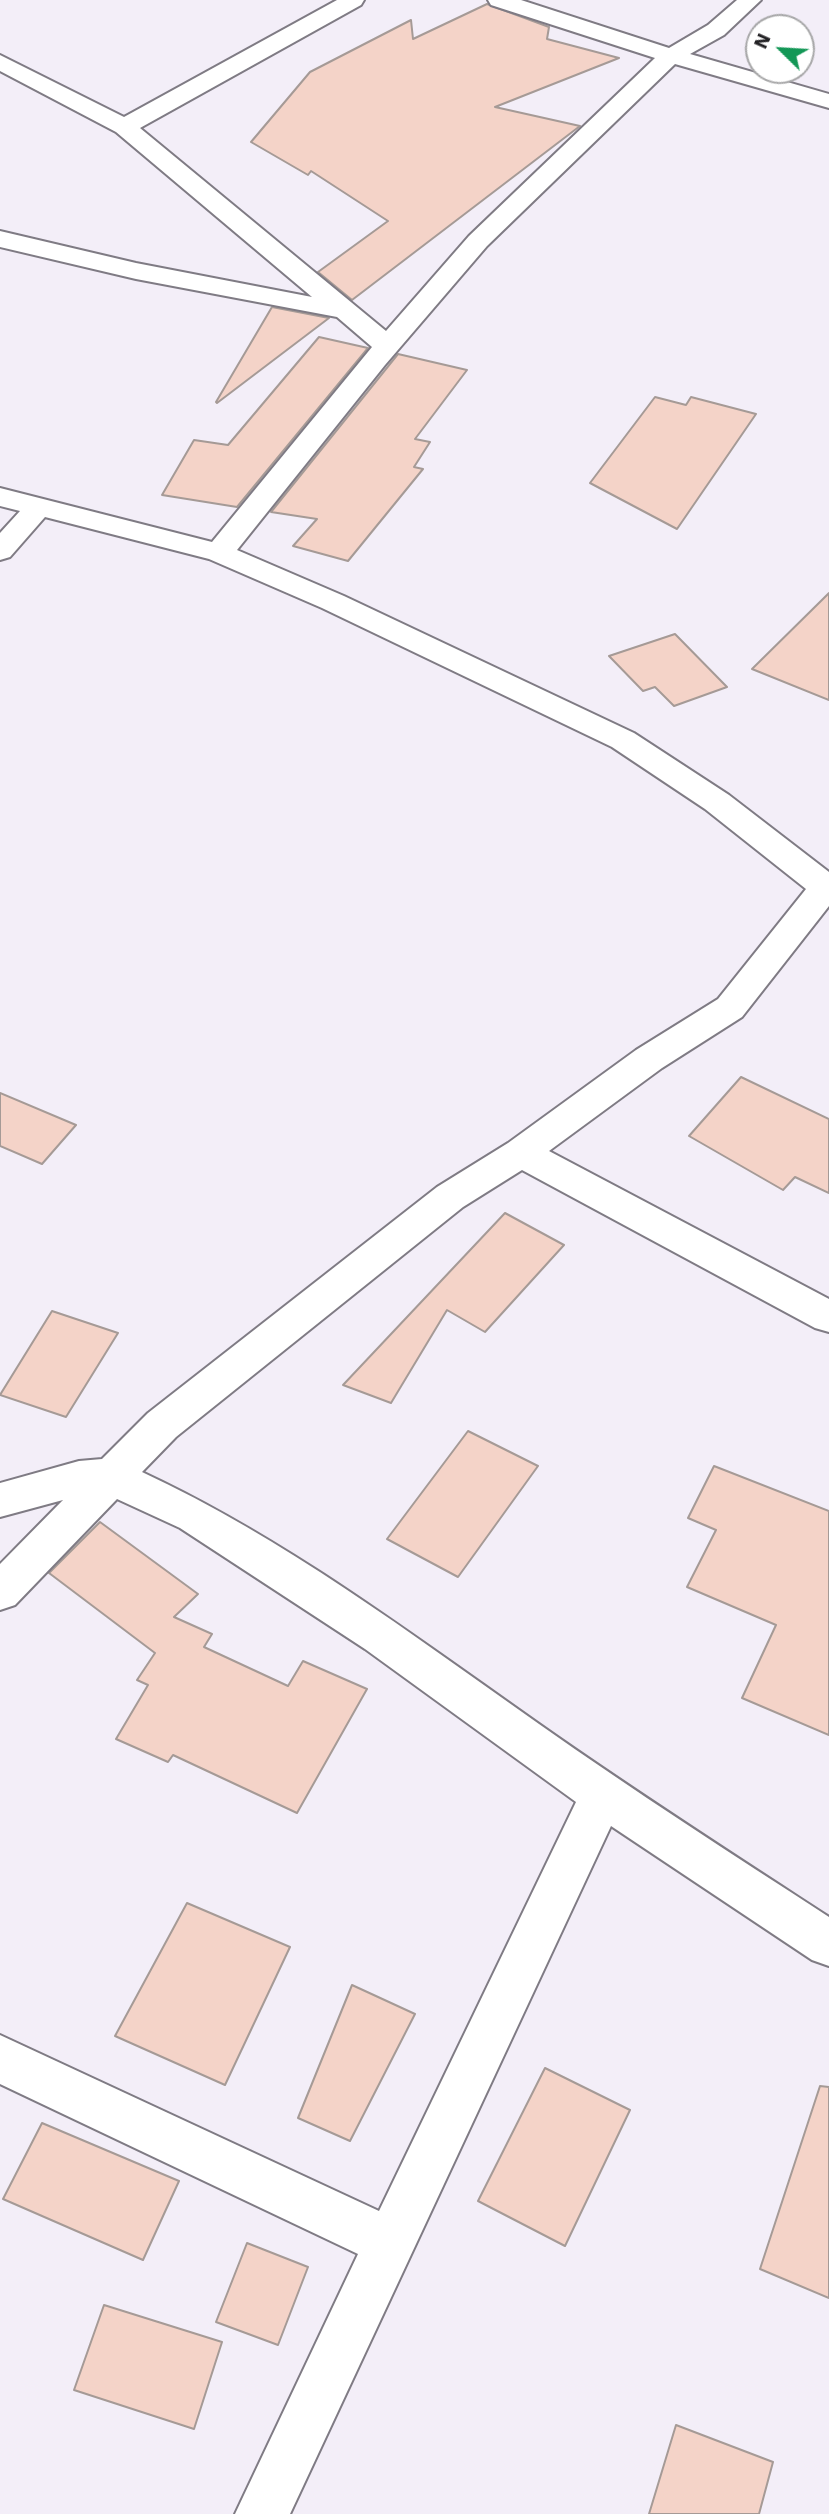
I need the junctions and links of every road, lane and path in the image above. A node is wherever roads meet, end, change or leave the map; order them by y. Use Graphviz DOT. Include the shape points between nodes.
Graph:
graph roads {
  1 [pos="353,0"];
  2 [pos="499,0"];
  3 [pos="750,0"];
  4 [pos="671,57"];
  5 [pos="0,62"];
  6 [pos="829,101"];
  7 [pos="124,127"];
  8 [pos="0,239"];
  9 [pos="347,311"];
  10 [pos="387,346"];
  11 [pos="0,497"];
  12 [pos="38,507"];
  13 [pos="0,551"];
  14 [pos="219,553"];
  15 [pos="827,888"];
  16 [pos="521,1153"];
  17 [pos="829,1317"];
  18 [pos="109,1476"];
  19 [pos="0,1500"];
  20 [pos="0,1592"];
  21 [pos="603,1795"];
  22 [pos="829,1944"];
  23 [pos="0,2059"];
  24 [pos="389,2242"];
  25 [pos="262,2514"];
  1 -- 7 [label="street"];
  2 -- 4 [label="street"];
  3 -- 4 [label="street" via="716,30"];
  4 -- 6 [label="street"];
  4 -- 10 [label="street" via="478,241"];
  5 -- 7 [label="street"];
  7 -- 9 [label="street"];
  8 -- 9 [label="street" via="136,271"];
  9 -- 10 [label="street"];
  10 -- 14 [label="street"];
  11 -- 12 [label="street"];
  12 -- 13 [label="street"];
  12 -- 14 [label="street"];
  14 -- 15 [label="street" via="623,740 717,802"];
  15 -- 16 [label="street" via="730,1008 649,1059"];
  16 -- 17 [label="street"];
  16 -- 18 [label="street" via="429,1214 162,1425"];
  18 -- 19 [label="street" via="79,1478"];
  18 -- 20 [label="street"];
  18 -- 21 [label="street" via="195,1516 380,1636"];
  21 -- 22 [label="street"];
  21 -- 24 [label="street"];
  23 -- 24 [label="street"];
  24 -- 25 [label="street"];
}
